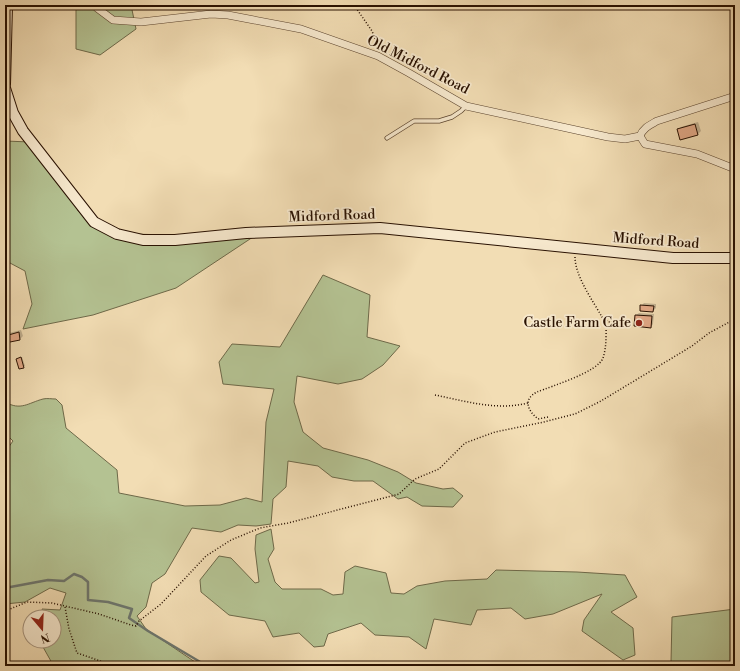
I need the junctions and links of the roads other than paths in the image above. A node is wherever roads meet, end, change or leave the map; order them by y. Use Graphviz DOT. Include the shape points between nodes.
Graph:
graph roads {
  1 [pos="8,5"];
  2 [pos="95,5"];
  3 [pos="5,84"];
  4 [pos="5,88"];
  5 [pos="735,96"];
  6 [pos="466,106"];
  7 [pos="640,136"];
  8 [pos="387,138"];
  9 [pos="735,169"];
  10 [pos="735,258"];
  1 -- 3 [label="main road"];
  2 -- 6 [label="street, Old Midford Road" via="113,20 141,22 211,14 301,29 378,56"];
  4 -- 10 [label="main road, Midford Road" via="13,113 23,131 94,222 117,234 143,240 174,240 246,233 380,228 673,258"];
  5 -- 7 [label="street" via="657,121 642,131"];
  6 -- 7 [label="street, Old Midford Road" via="608,137"];
  6 -- 8 [label="lane" via="452,117 439,122 414,121"];
  7 -- 9 [label="street" via="645,144 697,154"];
}
